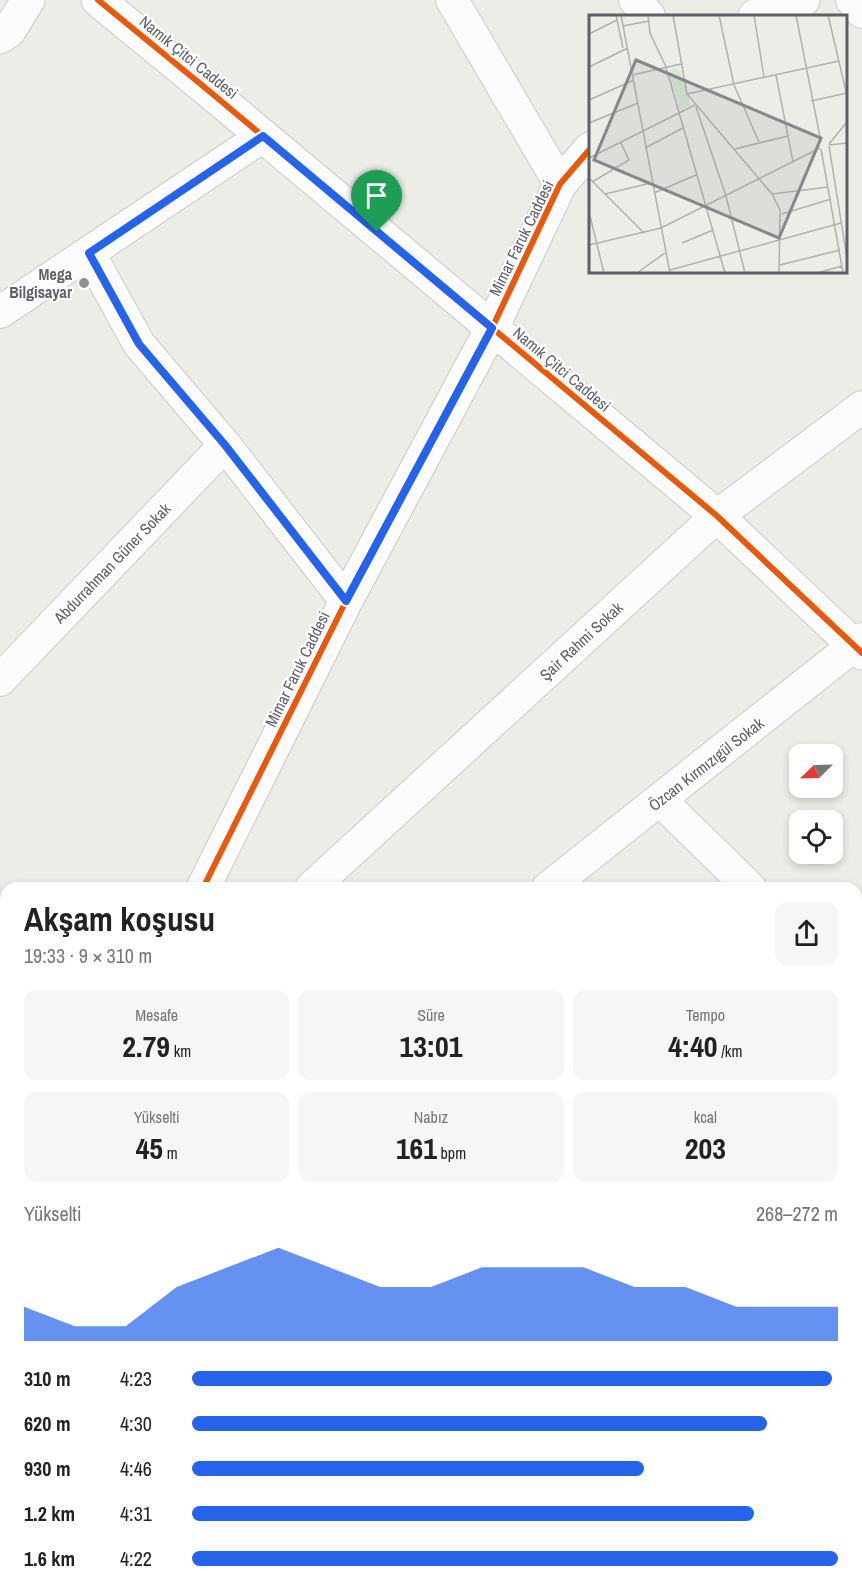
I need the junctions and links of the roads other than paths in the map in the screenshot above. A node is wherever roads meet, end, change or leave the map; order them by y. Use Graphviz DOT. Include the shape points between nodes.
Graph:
graph roads {
  1 [pos="28,0"];
  2 [pos="98,0"];
  3 [pos="452,0"];
  4 [pos="634,0"];
  5 [pos="803,0"];
  6 [pos="852,0"];
  7 [pos="862,12"];
  8 [pos="648,15"];
  9 [pos="758,15"];
  10 [pos="0,37"];
  11 [pos="263,136"];
  12 [pos="589,151"];
  13 [pos="560,184"];
  14 [pos="89,253"];
  15 [pos="0,312"];
  16 [pos="492,328"];
  17 [pos="862,407"];
  18 [pos="225,445"];
  19 [pos="717,516"];
  20 [pos="346,601"];
  21 [pos="859,646"];
  22 [pos="0,680"];
  23 [pos="660,800"];
  24 [pos="206,882"];
  25 [pos="318,882"];
  26 [pos="556,882"];
  27 [pos="744,882"];
  1 -- 10 [label="street" via="9,32"];
  2 -- 11 [label="street, Namık Çitci Caddesi"];
  3 -- 13 [label="street"];
  4 -- 8 [label="street"];
  5 -- 9 [label="street"];
  6 -- 7 [label="street"];
  11 -- 14 [label="street"];
  11 -- 16 [label="street, Namık Çitci Caddesi"];
  12 -- 13 [label="street, Mimar Faruk Caddesi"];
  13 -- 16 [label="street, Mimar Faruk Caddesi"];
  14 -- 15 [label="street"];
  14 -- 18 [label="street" via="139,344"];
  16 -- 19 [label="street, Namık Çitci Caddesi"];
  16 -- 20 [label="street, Mimar Faruk Caddesi"];
  17 -- 19 [label="street, Şair Rahmi Sokak"];
  18 -- 20 [label="street"];
  18 -- 22 [label="street, Abdurrahman Güner Sokak"];
  19 -- 21 [label="street, Namık Çitci Caddesi"];
  19 -- 25 [label="street, Şair Rahmi Sokak"];
  20 -- 24 [label="street, Mimar Faruk Caddesi"];
  21 -- 23 [label="street, Özcan Kırmızıgül Sokak"];
  23 -- 26 [label="street, Özcan Kırmızıgül Sokak"];
  23 -- 27 [label="street"];
}
